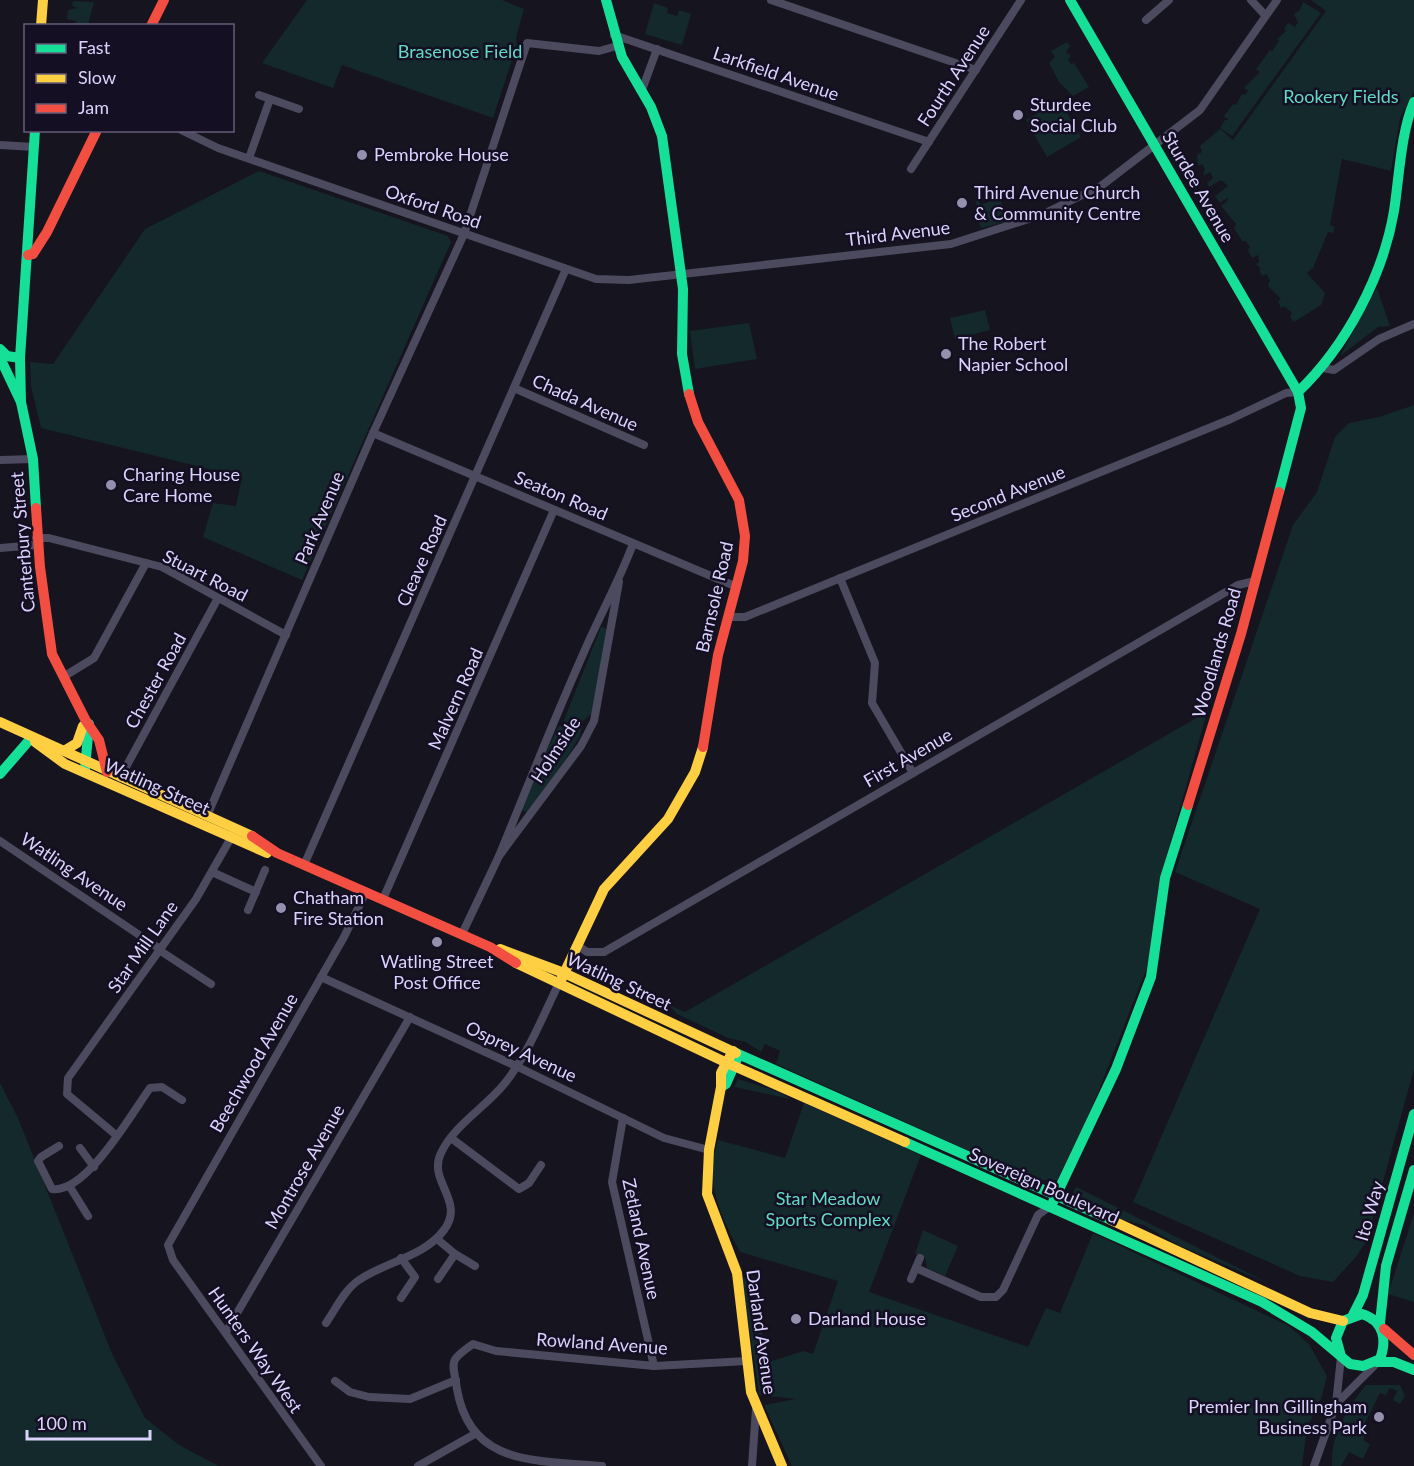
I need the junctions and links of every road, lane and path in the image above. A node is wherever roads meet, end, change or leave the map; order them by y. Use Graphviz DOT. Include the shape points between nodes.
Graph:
graph roads {
  1 [pos="43,0"];
  2 [pos="164,0"];
  3 [pos="606,0"];
  4 [pos="771,0"];
  5 [pos="1021,0"];
  6 [pos="1071,0"];
  7 [pos="1169,0"];
  8 [pos="1251,0"];
  9 [pos="1277,0"];
  10 [pos="1265,15"];
  11 [pos="1146,20"];
  12 [pos="41,24"];
  13 [pos="152,24"];
  14 [pos="616,41"];
  15 [pos="657,49"];
  16 [pos="976,70"];
  17 [pos="642,90"];
  18 [pos="259,95"];
  19 [pos="270,99"];
  20 [pos="1414,102"];
  21 [pos="299,109"];
  22 [pos="1411,124"];
  23 [pos="35,132"];
  24 [pos="97,132"];
  25 [pos="186,132"];
  26 [pos="929,142"];
  27 [pos="1154,145"];
  28 [pos="0,146"];
  29 [pos="34,147"];
  30 [pos="249,158"];
  31 [pos="911,169"];
  32 [pos="51,222"];
  33 [pos="29,231"];
  34 [pos="464,234"];
  35 [pos="28,255"];
  36 [pos="566,269"];
  37 [pos="682,274"];
  38 [pos="1414,324"];
  39 [pos="0,349"];
  40 [pos="2,361"];
  41 [pos="20,362"];
  42 [pos="1323,368"];
  43 [pos="514,388"];
  44 [pos="1298,392"];
  45 [pos="21,402"];
  46 [pos="373,433"];
  47 [pos="644,445"];
  48 [pos="33,459"];
  49 [pos="0,460"];
  50 [pos="476,476"];
  51 [pos="554,510"];
  52 [pos="37,541"];
  53 [pos="633,544"];
  54 [pos="0,548"];
  55 [pos="146,563"];
  56 [pos="840,578"];
  57 [pos="1255,581"];
  58 [pos="619,582"];
  59 [pos="737,587"];
  60 [pos="218,598"];
  61 [pos="600,617"];
  62 [pos="728,617"];
  63 [pos="613,621"];
  64 [pos="286,635"];
  65 [pos="63,677"];
  66 [pos="86,719"];
  67 [pos="0,722"];
  68 [pos="32,737"];
  69 [pos="64,751"];
  70 [pos="86,767"];
  71 [pos="107,772"];
  72 [pos="913,773"];
  73 [pos="0,774"];
  74 [pos="120,778"];
  75 [pos="516,814"];
  76 [pos="207,816"];
  77 [pos="527,820"];
  78 [pos="234,833"];
  79 [pos="0,841"];
  80 [pos="499,856"];
  81 [pos="304,865"];
  82 [pos="266,870"];
  83 [pos="212,872"];
  84 [pos="256,892"];
  85 [pos="366,892"];
  86 [pos="384,899"];
  87 [pos="248,910"];
  88 [pos="462,934"];
  89 [pos="577,945"];
  90 [pos="160,949"];
  91 [pos="321,977"];
  92 [pos="562,978"];
  93 [pos="578,980"];
  94 [pos="211,984"];
  95 [pos="410,1017"];
  96 [pos="736,1052"];
  97 [pos="730,1064"];
  98 [pos="516,1065"];
  99 [pos="182,1100"];
  100 [pos="1414,1114"];
  101 [pos="623,1118"];
  102 [pos="116,1135"];
  103 [pos="451,1138"];
  104 [pos="59,1146"];
  105 [pos="80,1148"];
  106 [pos="709,1150"];
  107 [pos="541,1165"];
  108 [pos="94,1167"];
  109 [pos="1414,1170"];
  110 [pos="70,1187"];
  111 [pos="1057,1197"];
  112 [pos="1049,1207"];
  113 [pos="88,1216"];
  114 [pos="437,1239"];
  115 [pos="168,1249"];
  116 [pos="455,1254"];
  117 [pos="401,1258"];
  118 [pos="920,1258"];
  119 [pos="475,1266"];
  120 [pos="916,1268"];
  121 [pos="438,1279"];
  122 [pos="911,1279"];
  123 [pos="401,1298"];
  124 [pos="1348,1318"];
  125 [pos="326,1323"];
  126 [pos="1382,1326"];
  127 [pos="226,1332"];
  128 [pos="1414,1355"];
  129 [pos="1341,1357"];
  130 [pos="747,1360"];
  131 [pos="1377,1362"];
  132 [pos="654,1366"];
  133 [pos="1414,1371"];
  134 [pos="456,1380"];
  135 [pos="335,1381"];
  136 [pos="1336,1404"];
  137 [pos="756,1408"];
  138 [pos="473,1435"];
  139 [pos="1319,1456"];
  140 [pos="527,1463"];
  141 [pos="321,1466"];
  142 [pos="418,1466"];
  143 [pos="602,1466"];
  144 [pos="752,1466"];
  145 [pos="782,1466"];
  146 [pos="1314,1466"];
  147 [pos="1321,1466"];
  1 -- 12 [label="main road"];
  2 -- 13 [label="main road"];
  3 -- 14 [label="main road, Barnsole Road"];
  4 -- 16 [label="street"];
  5 -- 16 [label="street, Fourth Avenue"];
  6 -- 27 [label="main road, Sturdee Avenue"];
  7 -- 11 [label="street"];
  8 -- 10 [label="street"];
  9 -- 10 [label="street, Third Avenue"];
  10 -- 27 [label="street, Third Avenue" via="1200,110"];
  14 -- 15 [label="street, Larkfield Avenue"];
  14 -- 17 [label="main road, Barnsole Road"];
  14 -- 34 [label="street, Park Avenue" via="599,51 526,43"];
  15 -- 17 [label="street"];
  15 -- 26 [label="street, Larkfield Avenue"];
  16 -- 26 [label="street, Fourth Avenue"];
  17 -- 37 [label="main road, Barnsole Road" via="662,136"];
  18 -- 19 [label="street"];
  19 -- 21 [label="street"];
  19 -- 30 [label="street"];
  20 -- 22 [label="main road" via="1408,115"];
  22 -- 42 [label="main road" via="1401,149 1386,247"];
  23 -- 29 [label="main road"];
  24 -- 32 [label="main road"];
  25 -- 30 [label="street, Oxford Road"];
  26 -- 31 [label="street, Fourth Avenue"];
  27 -- 37 [label="street, Third Avenue" via="1101,186 1041,215 951,244"];
  27 -- 44 [label="main road, Sturdee Avenue"];
  28 -- 29 [label="street"];
  29 -- 33 [label="main road"];
  30 -- 34 [label="street, Oxford Road"];
  32 -- 33 [label="main road" via="40,230"];
  32 -- 35 [label="main road" via="35,251"];
  33 -- 35 [label="main road"];
  34 -- 36 [label="street, Oxford Road"];
  34 -- 46 [label="street, Park Avenue"];
  35 -- 41 [label="main road"];
  36 -- 37 [label="street, Oxford Road" via="617,281"];
  36 -- 43 [label="street, Cleave Road"];
  37 -- 59 [label="main road, Barnsole Road" via="682,354 687,388 698,422 736,491 743,518 743,561"];
  38 -- 42 [label="street" via="1380,338 1334,370"];
  39 -- 41 [label="main road"];
  40 -- 41 [label="main road, Canterbury Street" via="10,367"];
  40 -- 45 [label="main road, Canterbury Street"];
  41 -- 45 [label="main road"];
  42 -- 44 [label="main road"];
  43 -- 47 [label="street, Chada Avenue"];
  43 -- 50 [label="street, Cleave Road"];
  44 -- 56 [label="street, Second Avenue" via="1286,393"];
  44 -- 57 [label="main road, Woodlands Road" via="1301,408"];
  45 -- 48 [label="main road, Canterbury Street"];
  46 -- 50 [label="street, Seaton Road"];
  46 -- 64 [label="street, Park Avenue"];
  48 -- 49 [label="street"];
  48 -- 52 [label="main road, Canterbury Street"];
  50 -- 51 [label="street, Seaton Road"];
  50 -- 81 [label="street, Cleave Road"];
  51 -- 53 [label="street, Seaton Road"];
  51 -- 86 [label="street, Malvern Road"];
  52 -- 54 [label="street, Stuart Road"];
  52 -- 55 [label="street, Stuart Road" via="50,538"];
  52 -- 65 [label="main road, Canterbury Street" via="51,648"];
  53 -- 58 [label="street, Holmside"];
  53 -- 59 [label="street, Seaton Road"];
  55 -- 60 [label="street, Stuart Road" via="166,568"];
  55 -- 65 [label="street" via="95,657"];
  56 -- 62 [label="street, Second Avenue" via="745,617"];
  56 -- 72 [label="street" via="875,663 872,703"];
  57 -- 72 [label="street, First Avenue" via="1238,585"];
  57 -- 111 [label="main road, Woodlands Road" via="1165,878 1151,977 1116,1069"];
  58 -- 61 [label="street, Holmside"];
  58 -- 63 [label="street, Holmside"];
  59 -- 62 [label="main road, Barnsole Road"];
  60 -- 64 [label="street, Stuart Road"];
  60 -- 74 [label="street, Chester Road"];
  61 -- 63 [label="street"];
  61 -- 75 [label="street, Holmside"];
  62 -- 89 [label="main road, Barnsole Road" via="718,655 706,738 693,777 668,819 607,886"];
  63 -- 77 [label="street, Holmside" via="594,721 581,746"];
  64 -- 76 [label="street, Park Avenue"];
  65 -- 66 [label="main road, Canterbury Street"];
  66 -- 69 [label="main road" via="81,738"];
  66 -- 70 [label="main road"];
  66 -- 71 [label="main road, Canterbury Street" via="99,740"];
  67 -- 68 [label="main road"];
  68 -- 69 [label="main road"];
  68 -- 70 [label="main road, Watling Street" via="38,747"];
  68 -- 73 [label="main road"];
  69 -- 70 [label="main road"];
  70 -- 71 [label="main road, Watling Street"];
  70 -- 78 [label="main road, Watling Street"];
  71 -- 74 [label="main road, Watling Street"];
  72 -- 89 [label="street, First Avenue" via="604,952 587,952"];
  74 -- 76 [label="main road, Watling Street"];
  75 -- 77 [label="street"];
  75 -- 80 [label="street, Holmside"];
  76 -- 78 [label="main road, Watling Street"];
  77 -- 80 [label="street, Holmside"];
  78 -- 81 [label="main road, Watling Street" via="266,853 277,853"];
  78 -- 83 [label="street, Star Mill Lane"];
  79 -- 90 [label="street, Watling Avenue"];
  80 -- 88 [label="street, Holmside"];
  81 -- 85 [label="main road, Watling Street"];
  82 -- 84 [label="street"];
  83 -- 84 [label="street"];
  83 -- 90 [label="street, Star Mill Lane"];
  84 -- 87 [label="street"];
  85 -- 86 [label="main road, Watling Street"];
  85 -- 91 [label="street, Beechwood Avenue"];
  86 -- 88 [label="main road, Watling Street"];
  88 -- 92 [label="main road, Watling Street" via="515,953"];
  89 -- 92 [label="main road, Barnsole Road"];
  89 -- 93 [label="main road, Barnsole Road"];
  90 -- 94 [label="street, Watling Avenue"];
  90 -- 102 [label="street, Star Mill Lane" via="68,1078 67,1094"];
  91 -- 95 [label="street, Osprey Avenue"];
  91 -- 115 [label="street, Beechwood Avenue" via="170,1238"];
  92 -- 93 [label="main road, Watling Street"];
  92 -- 97 [label="main road, Watling Street"];
  92 -- 98 [label="street"];
  93 -- 96 [label="main road, Watling Street"];
  95 -- 98 [label="street, Osprey Avenue"];
  95 -- 127 [label="street, Montrose Avenue"];
  96 -- 97 [label="main road, Darland Avenue"];
  96 -- 111 [label="main road, Sovereign Boulevard"];
  97 -- 106 [label="main road, Darland Avenue" via="721,1087"];
  97 -- 112 [label="main road, Sovereign Boulevard"];
  98 -- 101 [label="street, Osprey Avenue"];
  98 -- 103 [label="street" via="504,1084"];
  99 -- 102 [label="street" via="162,1087 150,1088"];
  100 -- 124 [label="main road, Ito Way" via="1363,1295"];
  101 -- 106 [label="street, Osprey Avenue" via="664,1138"];
  101 -- 132 [label="street, Zetland Avenue" via="612,1182"];
  102 -- 108 [label="street"];
  103 -- 107 [label="street" via="519,1188 529,1183"];
  103 -- 114 [label="street" via="438,1166 452,1213"];
  104 -- 110 [label="street" via="38,1161 52,1189"];
  105 -- 108 [label="street"];
  106 -- 130 [label="main road, Darland Avenue" via="707,1194 735,1265"];
  108 -- 110 [label="street"];
  109 -- 126 [label="main road, Ito Way" via="1381,1291"];
  110 -- 113 [label="street"];
  111 -- 112 [label="main road, Woodlands Road"];
  111 -- 124 [label="main road, Sovereign Boulevard" via="1310,1313"];
  112 -- 120 [label="street" via="1038,1215 1003,1290 996,1297 982,1297"];
  112 -- 129 [label="main road, Sovereign Boulevard" via="1275,1309"];
  114 -- 116 [label="street"];
  114 -- 117 [label="street"];
  115 -- 127 [label="street, Hunters Way West"];
  116 -- 119 [label="street"];
  116 -- 121 [label="street"];
  117 -- 123 [label="street" via="415,1277"];
  117 -- 125 [label="street" via="358,1280"];
  118 -- 120 [label="street"];
  120 -- 122 [label="street"];
  124 -- 126 [label="main road" via="1367,1315"];
  124 -- 129 [label="main road" via="1336,1336"];
  126 -- 128 [label="main road"];
  126 -- 131 [label="main road" via="1385,1347"];
  127 -- 141 [label="street, Hunters Way West"];
  129 -- 131 [label="main road" via="1357,1366"];
  129 -- 136 [label="street"];
  130 -- 132 [label="street, Rowland Avenue"];
  130 -- 137 [label="main road, Darland Avenue"];
  131 -- 133 [label="main road" via="1391,1362"];
  131 -- 136 [label="street"];
  132 -- 134 [label="street, Rowland Avenue" via="496,1351 474,1344 458,1355 451,1368"];
  134 -- 135 [label="street" via="410,1399 369,1397 350,1392"];
  134 -- 138 [label="street" via="461,1413"];
  136 -- 139 [label="street"];
  137 -- 144 [label="street, Darland Avenue"];
  137 -- 145 [label="main road, Darland Avenue"];
  138 -- 140 [label="street" via="498,1452"];
  138 -- 142 [label="street"];
  139 -- 146 [label="street"];
  139 -- 147 [label="street"];
  140 -- 143 [label="street"];
}
